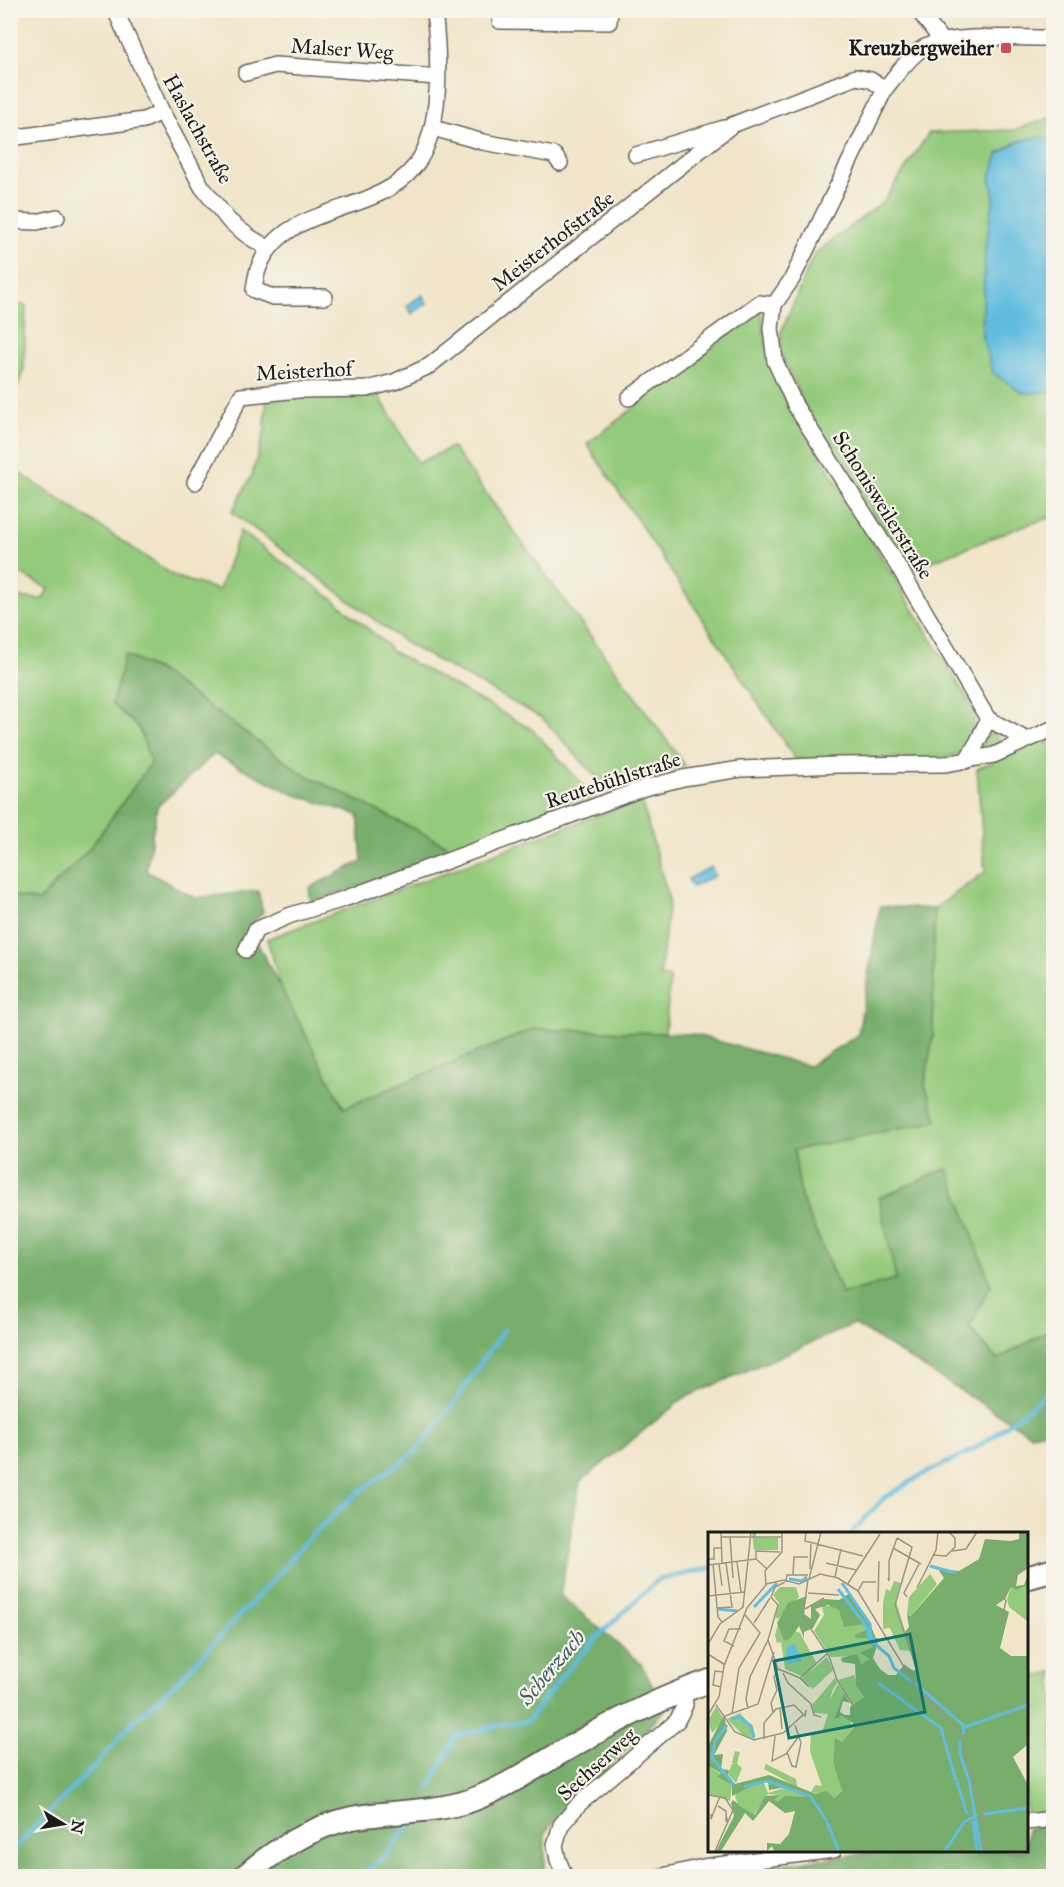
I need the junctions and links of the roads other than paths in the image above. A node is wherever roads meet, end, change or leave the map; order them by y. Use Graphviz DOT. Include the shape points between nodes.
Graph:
graph roads {
  1 [pos="115,10"];
  2 [pos="434,10"];
  3 [pos="610,10"];
  4 [pos="918,10"];
  5 [pos="500,21"];
  6 [pos="1053,38"];
  7 [pos="942,41"];
  8 [pos="246,74"];
  9 [pos="437,77"];
  10 [pos="885,89"];
  11 [pos="162,112"];
  12 [pos="732,125"];
  13 [pos="433,128"];
  14 [pos="10,138"];
  15 [pos="636,155"];
  16 [pos="560,163"];
  17 [pos="57,217"];
  18 [pos="10,221"];
  19 [pos="269,249"];
  20 [pos="326,297"];
  21 [pos="774,305"];
  22 [pos="394,382"];
  23 [pos="629,398"];
  24 [pos="195,482"];
  25 [pos="988,719"];
  26 [pos="1053,728"];
  27 [pos="1027,740"];
  28 [pos="966,761"];
  29 [pos="246,950"];
  30 [pos="1053,1570"];
  31 [pos="1028,1577"];
  32 [pos="708,1682"];
  33 [pos="683,1690"];
  34 [pos="1053,1818"];
  35 [pos="1028,1822"];
  36 [pos="826,1851"];
  37 [pos="244,1876"];
  38 [pos="565,1876"];
  39 [pos="663,1876"];
  1 -- 11 [label="street, Haslachstraße"];
  2 -- 9 [label="street"];
  3 -- 5 [label="street" via="609,22"];
  4 -- 7 [label="street"];
  6 -- 7 [label="street"];
  7 -- 10 [label="street" via="921,49"];
  8 -- 9 [label="street, Malser Weg" via="275,65"];
  9 -- 13 [label="street"];
  10 -- 12 [label="street, Meisterhofstraße" via="856,77"];
  10 -- 21 [label="street" via="792,279"];
  11 -- 14 [label="street" via="144,120"];
  11 -- 19 [label="street, Haslachstraße" via="202,186 230,221"];
  12 -- 15 [label="street, Meisterhofstraße"];
  12 -- 22 [label="street, Meisterhofstraße" via="429,366"];
  13 -- 16 [label="street" via="554,155"];
  13 -- 19 [label="street" via="415,167 390,189 299,224"];
  17 -- 18 [label="street" via="37,222"];
  19 -- 20 [label="street" via="258,268 254,290 273,297"];
  21 -- 23 [label="street" via="759,303"];
  21 -- 25 [label="street, Schonisweilerstraße" via="771,328 775,361 796,407"];
  22 -- 24 [label="street, Meisterhof" via="367,389 241,396"];
  25 -- 27 [label="street"];
  25 -- 28 [label="street"];
  26 -- 27 [label="street, Reutebühlstraße"];
  27 -- 28 [label="street, Reutebühlstraße" via="994,755"];
  28 -- 29 [label="street, Reutebühlstraße" via="946,765 741,769 644,788 291,915 256,930"];
  30 -- 31 [label="street"];
  32 -- 33 [label="street"];
  33 -- 37 [label="street" via="597,1731 469,1801 350,1819 301,1836"];
  33 -- 38 [label="street, Sechserweg" via="685,1705 677,1721 579,1804 561,1826 555,1845"];
  34 -- 35 [label="street"];
  36 -- 39 [label="street"];
}
